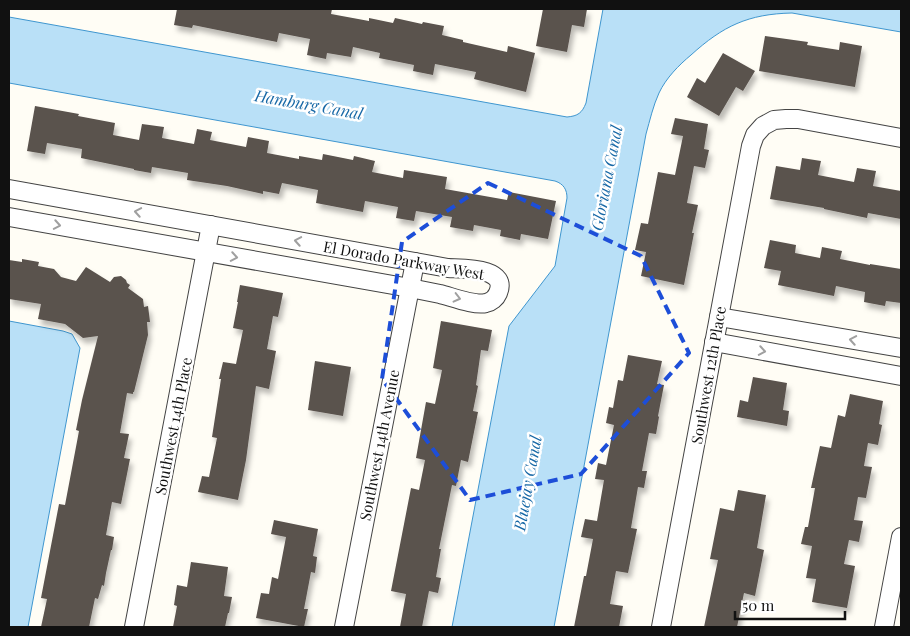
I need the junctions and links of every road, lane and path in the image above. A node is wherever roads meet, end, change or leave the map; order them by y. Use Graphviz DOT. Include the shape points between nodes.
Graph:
graph roads {
  1 [pos="901,138"];
  2 [pos="9,189"];
  3 [pos="9,217"];
  4 [pos="210,225"];
  5 [pos="206,252"];
  6 [pos="415,262"];
  7 [pos="410,288"];
  8 [pos="719,317"];
  9 [pos="714,342"];
  10 [pos="901,348"];
  11 [pos="901,376"];
  12 [pos="901,537"];
  13 [pos="889,626"];
  14 [pos="134,627"];
  15 [pos="344,627"];
  16 [pos="661,627"];
  1 -- 8 [label="street, Southwest 12th Place" via="798,120 774,120 763,126 750,146"];
  4 -- 2 [label="street, El Dorado Parkway West, one-way"];
  3 -- 5 [label="street, El Dorado Parkway West, one-way"];
  4 -- 5 [label="street, Southwest 14th Place"];
  6 -- 4 [label="street, El Dorado Parkway West, one-way"];
  5 -- 7 [label="street, El Dorado Parkway West, one-way"];
  5 -- 14 [label="street, Southwest 14th Place"];
  6 -- 7 [label="street, Southwest 14th Avenue"];
  7 -- 6 [label="street, El Dorado Parkway West, one-way" via="480,304 492,300 499,288 497,278 490,273"];
  7 -- 15 [label="street, Southwest 14th Avenue"];
  8 -- 9 [label="street, Southwest 12th Place"];
  10 -- 8 [label="street, one-way"];
  9 -- 11 [label="street, one-way"];
  9 -- 16 [label="street, Southwest 12th Place"];
  12 -- 13 [label="street"];
}
